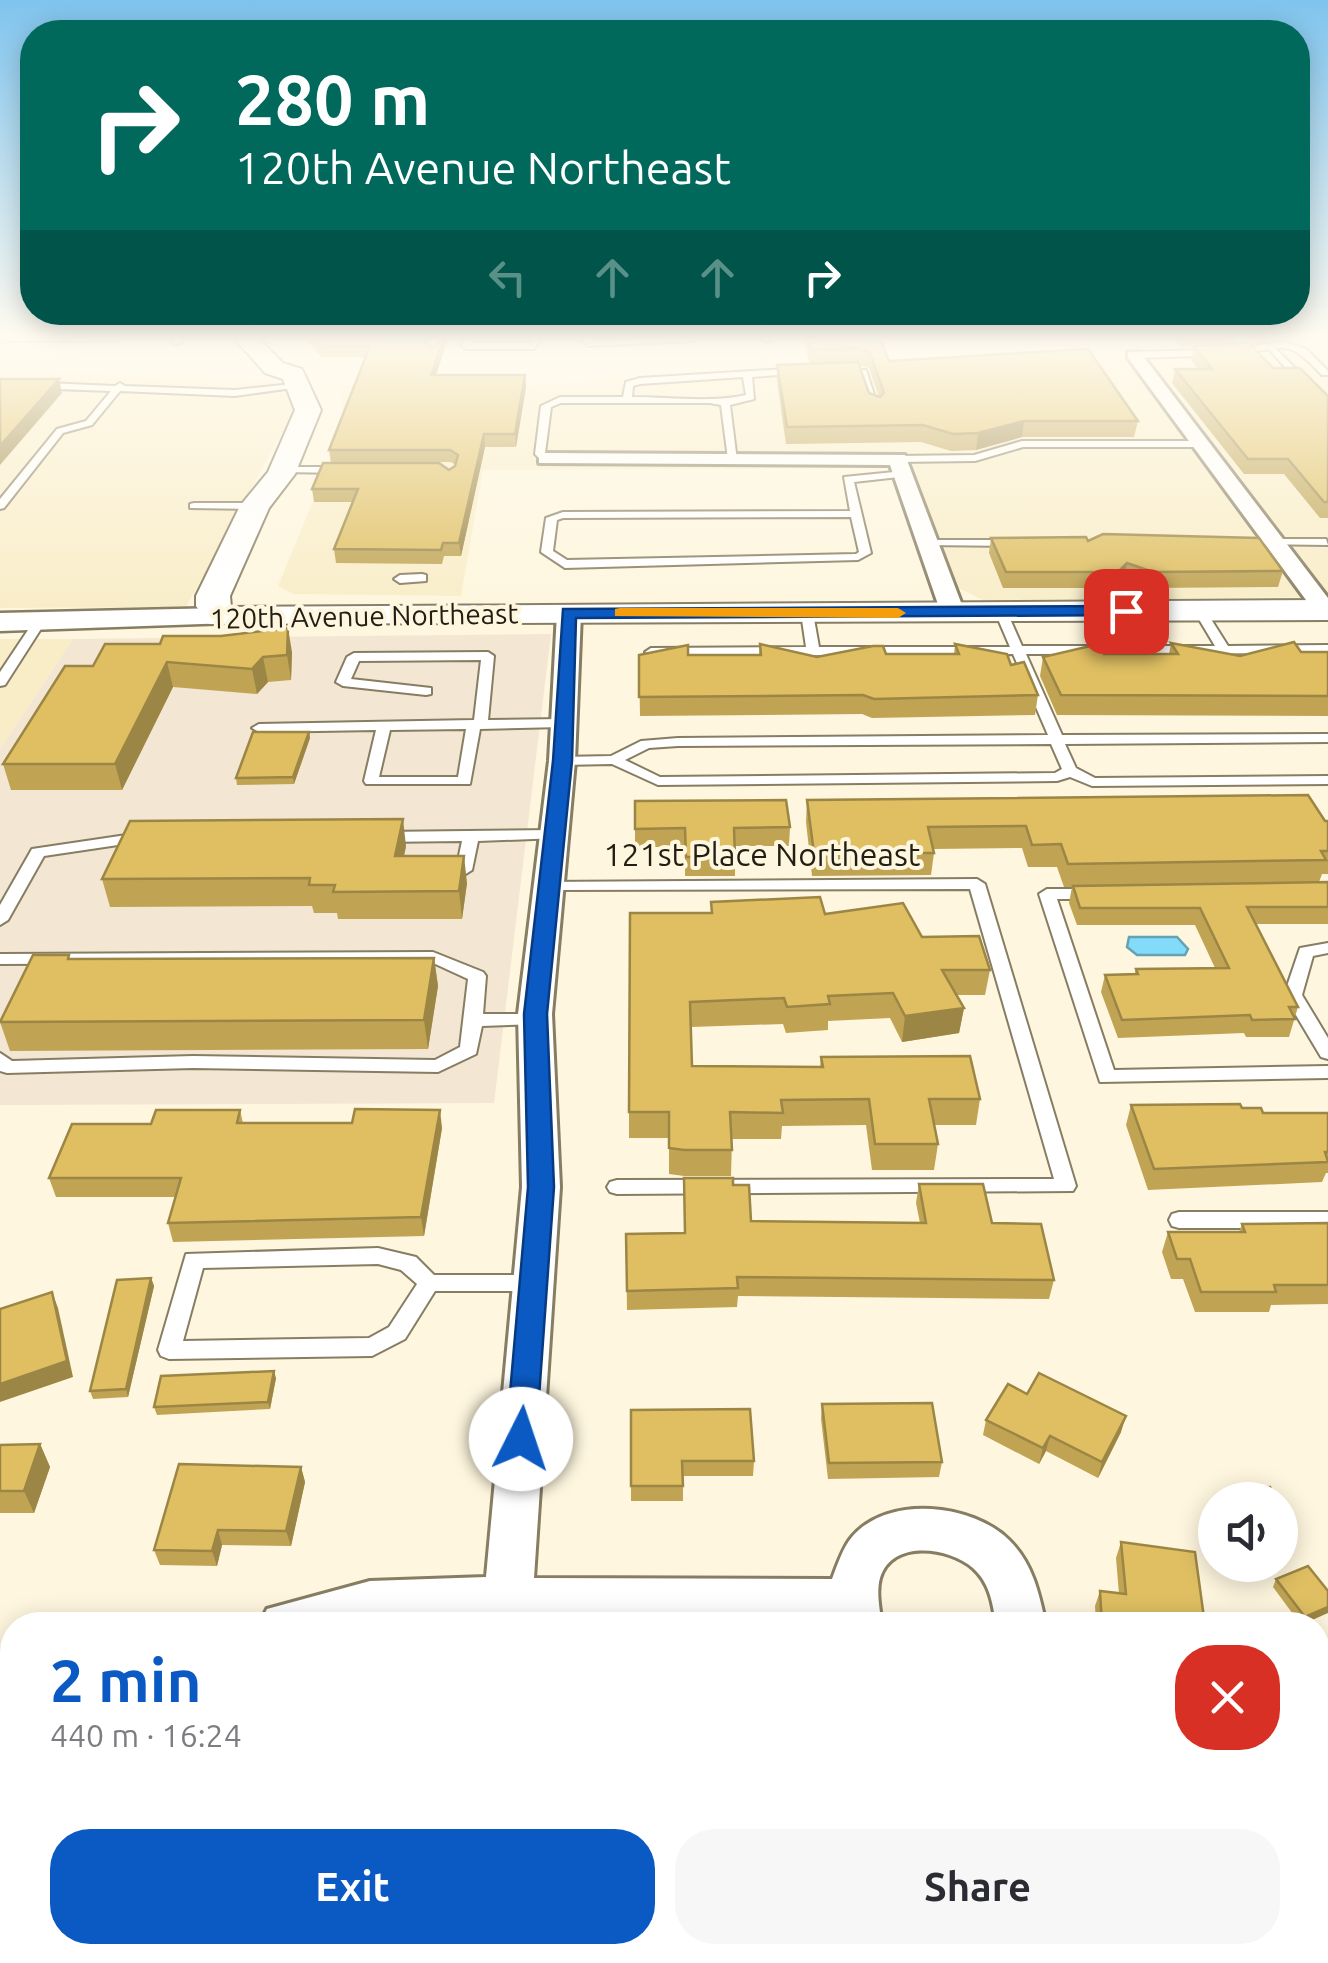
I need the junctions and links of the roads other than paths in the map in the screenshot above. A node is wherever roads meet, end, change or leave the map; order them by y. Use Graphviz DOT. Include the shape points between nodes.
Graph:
graph roads {
  1 [pos="65,430"];
  2 [pos="303,430"];
  3 [pos="543,430"];
  4 [pos="729,430"];
  5 [pos="1188,430"];
  6 [pos="1198,444"];
  7 [pos="733,459"];
  8 [pos="546,460"];
  9 [pos="901,466"];
  10 [pos="282,472"];
  11 [pos="351,476"];
  12 [pos="0,506"];
  13 [pos="194,506"];
  14 [pos="255,506"];
  15 [pos="854,514"];
  16 [pos="1244,542"];
  17 [pos="1273,542"];
  18 [pos="1326,542"];
  19 [pos="929,543"];
  20 [pos="1034,543"];
  21 [pos="422,578"];
  22 [pos="400,579"];
  23 [pos="1326,610"];
  24 [pos="1200,611"];
  25 [pos="953,612"];
  26 [pos="1001,612"];
  27 [pos="568,613"];
  28 [pos="806,613"];
  29 [pos="221,617"];
  30 [pos="0,622"];
  31 [pos="40,622"];
  32 [pos="1222,648"];
  33 [pos="1328,649"];
  34 [pos="1017,650"];
  35 [pos="814,651"];
  36 [pos="651,652"];
  37 [pos="0,682"];
  38 [pos="426,691"];
  39 [pos="563,723"];
  40 [pos="478,725"];
  41 [pos="384,726"];
  42 [pos="259,728"];
  43 [pos="1328,738"];
  44 [pos="1057,740"];
  45 [pos="614,760"];
  46 [pos="562,761"];
  47 [pos="1070,771"];
  48 [pos="1328,780"];
  49 [pos="471,836"];
  50 [pos="554,836"];
  51 [pos="357,837"];
  52 [pos="160,838"];
  53 [pos="464,870"];
  54 [pos="548,886"];
  55 [pos="1122,894"];
  56 [pos="0,920"];
  57 [pos="1328,948"];
  58 [pos="0,959"];
  59 [pos="474,1020"];
  60 [pos="535,1020"];
  61 [pos="1328,1052"];
  62 [pos="0,1059"];
  63 [pos="1328,1072"];
  64 [pos="617,1187"];
  65 [pos="1178,1220"];
  66 [pos="1328,1220"];
  67 [pos="429,1284"];
  68 [pos="533,1284"];
  69 [pos="337,1612"];
  70 [pos="507,1612"];
  71 [pos="854,1612"];
  72 [pos="1019,1612"];
  1 -- 12 [label="lane"];
  2 -- 10 [label="main road"];
  3 -- 8 [label="lane" via="540,454"];
  4 -- 7 [label="lane"];
  5 -- 6 [label="street"];
  6 -- 9 [label="lane" via="1022,444 975,458"];
  6 -- 17 [label="street"];
  7 -- 8 [label="street"];
  7 -- 9 [label="street"];
  9 -- 15 [label="lane" via="848,479"];
  9 -- 19 [label="street"];
  10 -- 11 [label="lane" via="353,470"];
  10 -- 14 [label="main road"];
  10 -- 29 [label="main road" via="288,492 243,594"];
  13 -- 14 [label="lane"];
  14 -- 29 [label="main road" via="213,596"];
  15 -- 15 [label="lane" via="865,553 858,557 566,564 548,552 552,518 562,515"];
  16 -- 17 [label="lane"];
  17 -- 18 [label="lane"];
  17 -- 23 [label="street"];
  19 -- 20 [label="lane"];
  19 -- 25 [label="street"];
  21 -- 22 [label="lane"];
  23 -- 24 [label="main road, 120th Avenue Northeast"];
  24 -- 26 [label="main road, 120th Avenue Northeast"];
  24 -- 32 [label="lane"];
  25 -- 26 [label="main road, 120th Avenue Northeast"];
  25 -- 28 [label="main road, 120th Avenue Northeast"];
  26 -- 34 [label="lane"];
  27 -- 28 [label="main road, 120th Avenue Northeast"];
  27 -- 29 [label="main road, 120th Avenue Northeast"];
  27 -- 39 [label="street"];
  28 -- 35 [label="lane"];
  29 -- 31 [label="street, 120th Avenue Northeast"];
  30 -- 31 [label="street, 120th Avenue Northeast"];
  31 -- 37 [label="lane"];
  32 -- 33 [label="lane"];
  32 -- 34 [label="lane"];
  34 -- 35 [label="lane"];
  34 -- 44 [label="lane"];
  35 -- 36 [label="lane"];
  38 -- 40 [label="lane" via="343,682 354,657 488,656"];
  39 -- 40 [label="lane"];
  39 -- 46 [label="street"];
  40 -- 41 [label="lane"];
  40 -- 41 [label="lane" via="465,780 371,782"];
  41 -- 42 [label="lane"];
  43 -- 44 [label="lane"];
  44 -- 45 [label="lane" via="678,742 646,744"];
  44 -- 47 [label="lane"];
  45 -- 46 [label="lane"];
  45 -- 47 [label="lane" via="658,781"];
  46 -- 50 [label="street"];
  47 -- 48 [label="lane" via="1092,782"];
  49 -- 50 [label="lane"];
  49 -- 51 [label="lane"];
  49 -- 53 [label="lane"];
  50 -- 54 [label="street"];
  52 -- 56 [label="lane" via="38,852"];
  54 -- 60 [label="street"];
  54 -- 64 [label="lane, 121st Place Northeast" via="978,884 1066,1186"];
  55 -- 63 [label="lane" via="1047,894 1107,1077"];
  57 -- 61 [label="lane" via="1306,952 1293,994"];
  58 -- 59 [label="lane" via="433,958 477,976"];
  59 -- 60 [label="lane"];
  59 -- 62 [label="lane" via="469,1050 438,1066 7,1066"];
  60 -- 68 [label="street" via="541,1187"];
  65 -- 66 [label="lane"];
  67 -- 67 [label="lane" via="398,1332 372,1346 169,1350 194,1260 378,1256 408,1264"];
  67 -- 68 [label="lane"];
  68 -- 70 [label="street"];
  69 -- 70 [label="street" via="370,1604"];
  71 -- 72 [label="street" via="854,1576 866,1554 897,1533 936,1528 962,1535 1007,1570"];
}
